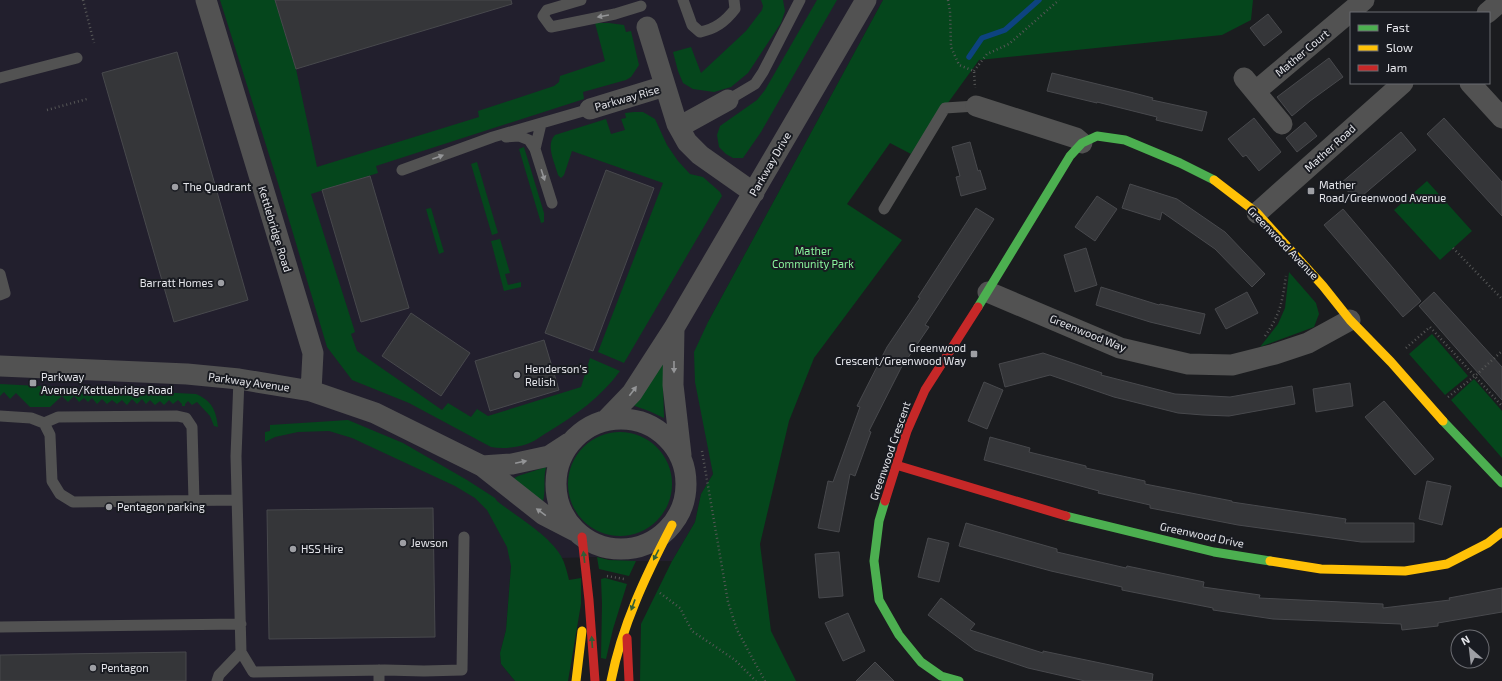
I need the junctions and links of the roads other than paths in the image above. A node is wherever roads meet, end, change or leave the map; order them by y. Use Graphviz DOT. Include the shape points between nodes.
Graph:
graph roads {
  1 [pos="206,0"];
  2 [pos="581,0"];
  3 [pos="683,0"];
  4 [pos="734,0"];
  5 [pos="866,0"];
  6 [pos="1364,0"];
  7 [pos="1502,0"];
  8 [pos="799,1"];
  9 [pos="640,3"];
  10 [pos="1353,12"];
  11 [pos="1487,12"];
  12 [pos="1349,17"];
  13 [pos="647,27"];
  14 [pos="77,58"];
  15 [pos="0,78"];
  16 [pos="1402,84"];
  17 [pos="1471,84"];
  18 [pos="665,86"];
  19 [pos="728,100"];
  20 [pos="976,106"];
  21 [pos="590,109"];
  22 [pos="1502,118"];
  23 [pos="541,124"];
  24 [pos="1282,124"];
  25 [pos="679,127"];
  26 [pos="493,137"];
  27 [pos="1082,143"];
  28 [pos="535,149"];
  29 [pos="402,170"];
  30 [pos="754,193"];
  31 [pos="552,204"];
  32 [pos="884,209"];
  33 [pos="1257,213"];
  34 [pos="0,274"];
  35 [pos="988,292"];
  36 [pos="0,295"];
  37 [pos="1350,320"];
  38 [pos="674,328"];
  39 [pos="0,366"];
  40 [pos="239,379"];
  41 [pos="311,391"];
  42 [pos="0,416"];
  43 [pos="606,420"];
  44 [pos="44,423"];
  45 [pos="569,443"];
  46 [pos="681,458"];
  47 [pos="896,465"];
  48 [pos="482,466"];
  49 [pos="1502,483"];
  50 [pos="237,500"];
  51 [pos="194,501"];
  52 [pos="672,525"];
  53 [pos="1502,532"];
  54 [pos="578,534"];
  55 [pos="464,537"];
  56 [pos="589,600"];
  57 [pos="241,624"];
  58 [pos="626,625"];
  59 [pos="0,627"];
  60 [pos="241,652"];
  61 [pos="379,675"];
  62 [pos="216,681"];
  63 [pos="576,681"];
  64 [pos="595,681"];
  65 [pos="610,681"];
  66 [pos="629,681"];
  67 [pos="959,681"];
  1 -- 41 [label="street, Kettlebridge Road" via="313,353"];
  9 -- 2 [label="lane, one-way" via="615,14 551,27 543,16 547,10"];
  3 -- 4 [label="lane" via="692,25 700,32 711,30 729,17 735,10"];
  5 -- 30 [label="street, Parkway Drive"];
  6 -- 10 [label="street, Mather Court"];
  7 -- 11 [label="street"];
  8 -- 19 [label="lane" via="755,84"];
  9 -- 13 [label="lane"];
  12 -- 24 [label="street, Mather Court" via="1250,84"];
  13 -- 18 [label="street, Parkway Rise"];
  14 -- 15 [label="lane"];
  16 -- 33 [label="street, Mather Road"];
  17 -- 22 [label="street"];
  18 -- 21 [label="street, Parkway Rise"];
  18 -- 25 [label="street, Parkway Rise"];
  19 -- 25 [label="street"];
  20 -- 27 [label="street" via="1076,138"];
  20 -- 32 [label="lane" via="945,108"];
  21 -- 23 [label="lane"];
  23 -- 26 [label="lane"];
  23 -- 28 [label="lane"];
  25 -- 30 [label="street, Parkway Rise" via="687,142 700,154"];
  26 -- 28 [label="lane" via="519,136 529,140"];
  29 -- 26 [label="lane, one-way"];
  27 -- 33 [label="main road, Greenwood Avenue" via="1097,136 1125,140 1217,182"];
  27 -- 35 [label="main road, Greenwood Crescent" via="1070,156"];
  28 -- 31 [label="lane, one-way"];
  30 -- 38 [label="street, Parkway Drive"];
  33 -- 37 [label="main road, Greenwood Avenue"];
  34 -- 36 [label="lane" via="5,292"];
  35 -- 37 [label="street, Greenwood Way" via="1120,348 1188,364 1232,365 1275,354 1308,343"];
  35 -- 47 [label="main road, Greenwood Crescent" via="925,390"];
  37 -- 49 [label="main road, Greenwood Avenue"];
  43 -- 38 [label="street, Parkway Drive, one-way" via="632,393"];
  38 -- 46 [label="street, one-way" via="674,385"];
  39 -- 40 [label="street, Parkway Avenue" via="187,374"];
  40 -- 41 [label="street, Parkway Avenue"];
  40 -- 50 [label="lane"];
  41 -- 48 [label="street, Parkway Avenue" via="375,413"];
  42 -- 44 [label="lane" via="31,418"];
  43 -- 45 [label="street" via="587,428"];
  43 -- 46 [label="street" via="632,419 648,424 670,441"];
  44 -- 51 [label="lane" via="50,435 52,481 60,494 73,502"];
  44 -- 51 [label="lane" via="58,417 186,418 192,427"];
  48 -- 45 [label="street, one-way" via="512,464 549,456"];
  45 -- 54 [label="street" via="555,476 557,501 564,518"];
  46 -- 52 [label="street" via="686,480 685,499"];
  47 -- 53 [label="main road, Greenwood Drive" via="1055,513 1214,552 1320,569 1404,571 1447,564 1488,543"];
  47 -- 67 [label="main road, Greenwood Crescent" via="879,521 874,561 879,600 899,635 921,662 941,676"];
  54 -- 48 [label="street, Parkway Avenue, one-way" via="544,515"];
  50 -- 51 [label="lane"];
  50 -- 57 [label="lane"];
  52 -- 54 [label="street" via="655,540 633,548 616,550 600,546"];
  52 -- 58 [label="main road, one-way" via="641,586"];
  56 -- 54 [label="main road, one-way"];
  55 -- 61 [label="lane" via="462,670"];
  56 -- 63 [label="main road" via="584,614"];
  64 -- 56 [label="main road, one-way"];
  57 -- 59 [label="lane"];
  57 -- 60 [label="lane"];
  58 -- 65 [label="main road"];
  58 -- 66 [label="main road"];
  60 -- 61 [label="lane" via="253,672"];
  60 -- 62 [label="lane"];
}
